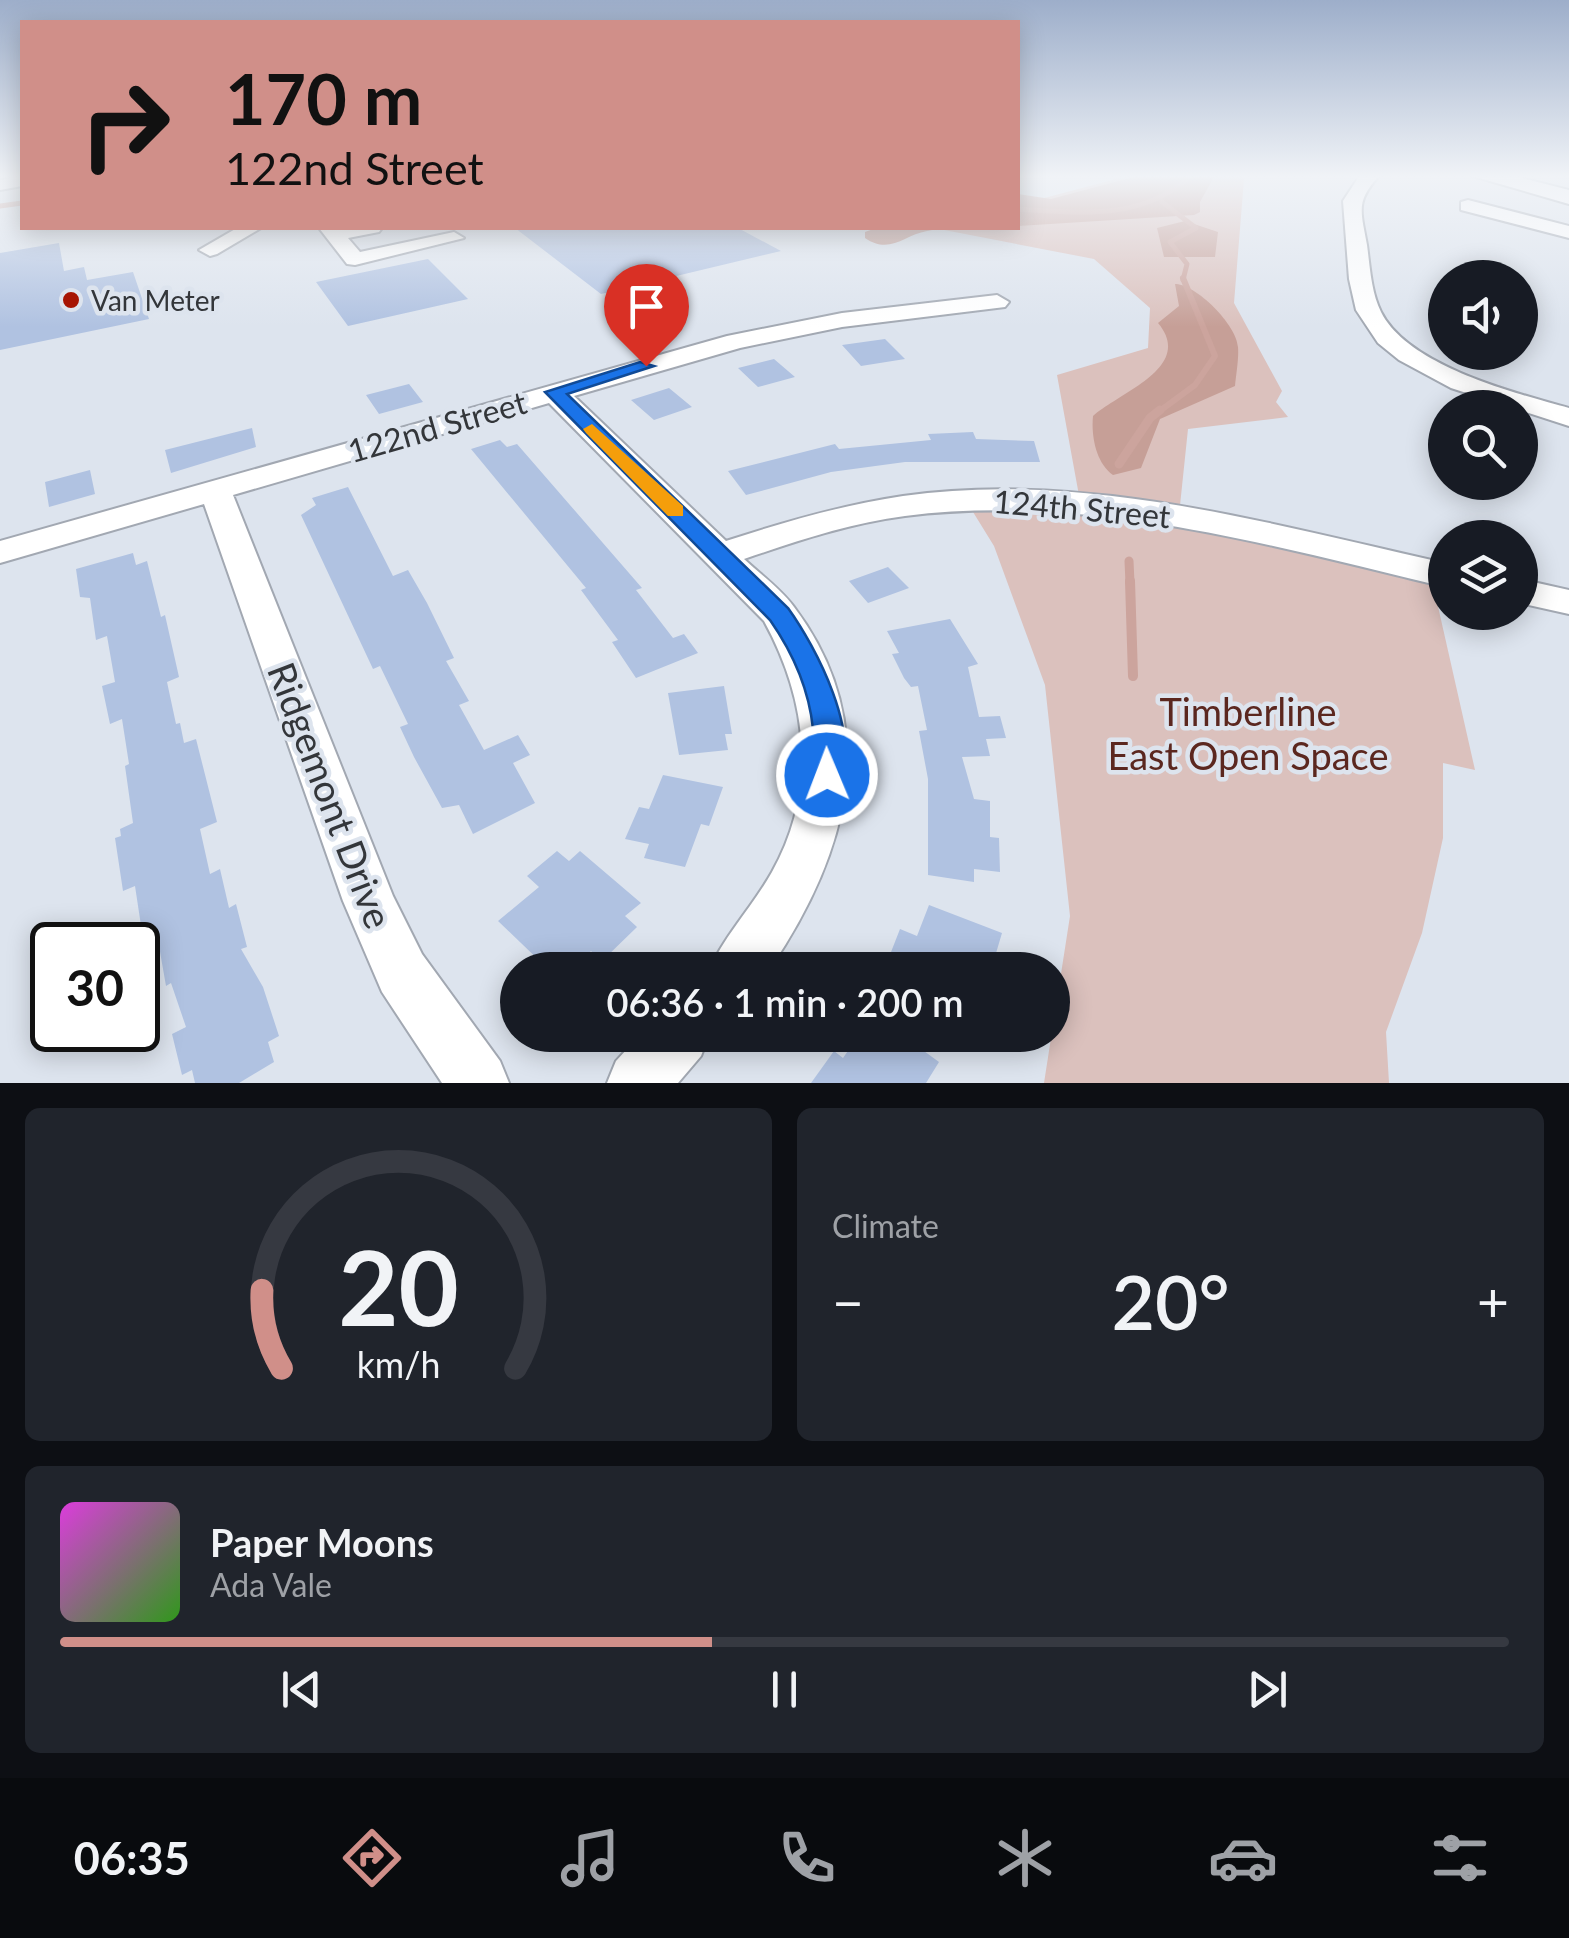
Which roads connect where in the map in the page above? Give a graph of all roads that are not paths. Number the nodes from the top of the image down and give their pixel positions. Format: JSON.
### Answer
{"nodes":[{"id":1,"x":1353,"y":226,"type":"edge"},
{"id":2,"x":1544,"y":226,"type":"edge"},
{"id":3,"x":247,"y":230,"type":"edge"},
{"id":4,"x":332,"y":231,"type":"edge"},
{"id":5,"x":1569,"y":232,"type":"edge"},
{"id":6,"x":448,"y":233,"type":"edge"},
{"id":7,"x":210,"y":250,"type":"dead end"},
{"id":8,"x":476,"y":258,"type":"dead end"},
{"id":9,"x":997,"y":302,"type":"dead end"},
{"id":10,"x":554,"y":392,"type":"junction"},
{"id":11,"x":1569,"y":417,"type":"edge"},
{"id":12,"x":215,"y":490,"type":"junction"},
{"id":13,"x":0,"y":552,"type":"edge"},
{"id":14,"x":720,"y":555,"type":"junction"},
{"id":15,"x":1428,"y":570,"type":"edge"},
{"id":16,"x":1538,"y":596,"type":"edge"},
{"id":17,"x":1569,"y":602,"type":"edge"},
{"id":18,"x":751,"y":952,"type":"edge"},
{"id":19,"x":665,"y":1052,"type":"edge"},
{"id":20,"x":478,"y":1083,"type":"edge"},
{"id":21,"x":638,"y":1083,"type":"edge"}],
"edges":[{"from":1,"to":11,"type":"street"},
{"from":2,"to":5,"type":"street"},
{"from":3,"to":7,"type":"street"},
{"from":4,"to":6,"type":"street"},
{"from":6,"to":8,"type":"street"},
{"from":9,"to":10,"type":"street","name":"122nd Street"},
{"from":10,"to":12,"type":"street","name":"122nd Street"},
{"from":10,"to":14,"type":"street"},
{"from":12,"to":13,"type":"street","name":"122nd Street"},
{"from":12,"to":20,"type":"street","name":"Ridgemont Drive"},
{"from":14,"to":15,"type":"street","name":"124th Street"},
{"from":14,"to":18,"type":"street"},
{"from":16,"to":17,"type":"street"},
{"from":19,"to":21,"type":"street"}]}
